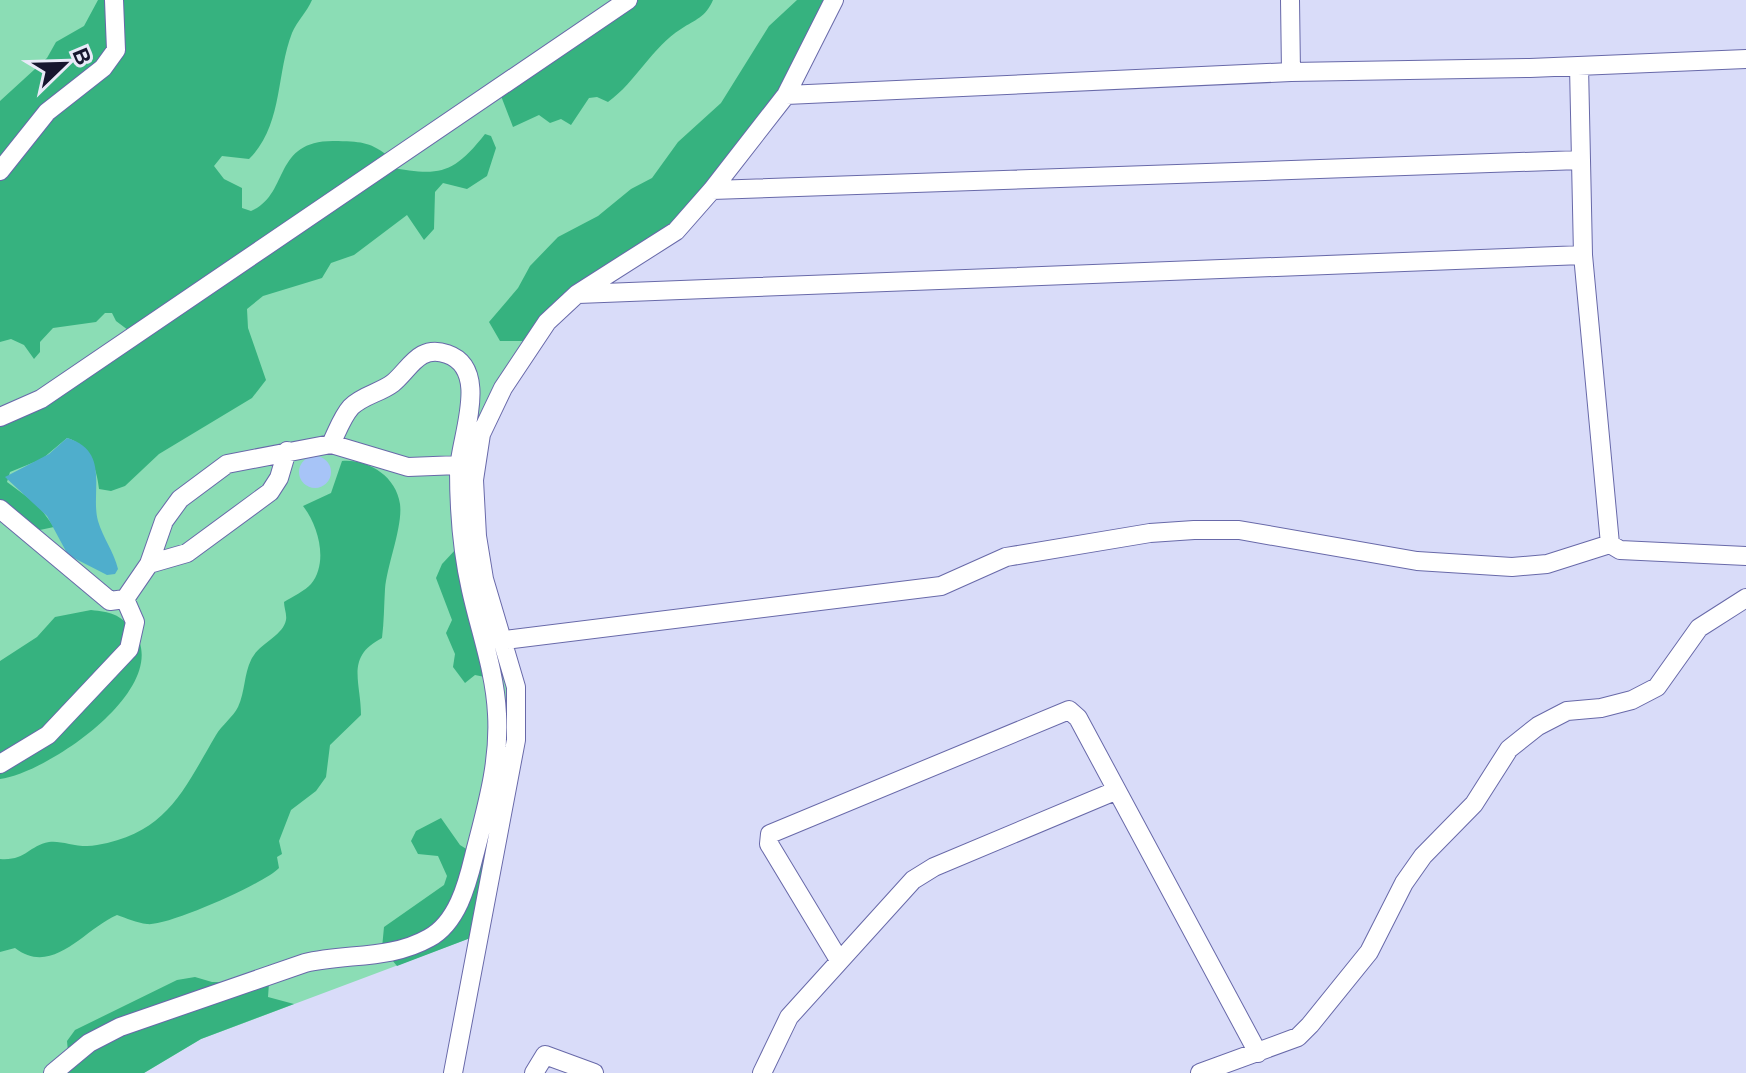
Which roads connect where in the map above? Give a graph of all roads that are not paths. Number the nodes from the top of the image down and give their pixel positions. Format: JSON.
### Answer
{"nodes":[{"id":1,"x":114,"y":0,"type":"edge"},
{"id":2,"x":628,"y":0,"type":"edge"},
{"id":3,"x":834,"y":0,"type":"edge"},
{"id":4,"x":1290,"y":0,"type":"edge"},
{"id":5,"x":1746,"y":59,"type":"edge"},
{"id":6,"x":1579,"y":66,"type":"junction"},
{"id":7,"x":1291,"y":72,"type":"junction"},
{"id":8,"x":786,"y":95,"type":"junction"},
{"id":9,"x":1580,"y":160,"type":"junction"},
{"id":10,"x":0,"y":171,"type":"edge"},
{"id":11,"x":712,"y":190,"type":"junction"},
{"id":12,"x":1583,"y":255,"type":"junction"},
{"id":13,"x":577,"y":294,"type":"junction"},
{"id":14,"x":0,"y":417,"type":"edge"},
{"id":15,"x":331,"y":444,"type":"junction"},
{"id":16,"x":287,"y":451,"type":"junction"},
{"id":17,"x":459,"y":465,"type":"junction"},
{"id":18,"x":0,"y":509,"type":"edge"},
{"id":19,"x":1610,"y":544,"type":"junction"},
{"id":20,"x":1746,"y":556,"type":"edge"},
{"id":21,"x":149,"y":564,"type":"junction"},
{"id":22,"x":1746,"y":598,"type":"edge"},
{"id":23,"x":125,"y":599,"type":"junction"},
{"id":24,"x":505,"y":640,"type":"junction"},
{"id":25,"x":0,"y":764,"type":"edge"},
{"id":26,"x":1115,"y":791,"type":"junction"},
{"id":27,"x":839,"y":960,"type":"junction"},
{"id":28,"x":1258,"y":1053,"type":"junction"},
{"id":29,"x":53,"y":1073,"type":"edge"},
{"id":30,"x":453,"y":1073,"type":"edge"},
{"id":31,"x":534,"y":1073,"type":"edge"},
{"id":32,"x":594,"y":1073,"type":"edge"},
{"id":33,"x":762,"y":1073,"type":"edge"},
{"id":34,"x":1200,"y":1073,"type":"edge"}],
"edges":[{"from":1,"to":10,"type":"street"},
{"from":2,"to":14,"type":"street"},
{"from":3,"to":8,"type":"street"},
{"from":4,"to":7,"type":"street"},
{"from":5,"to":6,"type":"street"},
{"from":6,"to":7,"type":"street"},
{"from":6,"to":9,"type":"street"},
{"from":7,"to":8,"type":"street"},
{"from":8,"to":11,"type":"street"},
{"from":9,"to":11,"type":"street"},
{"from":9,"to":12,"type":"street"},
{"from":11,"to":13,"type":"street"},
{"from":12,"to":13,"type":"street"},
{"from":12,"to":19,"type":"street"},
{"from":13,"to":24,"type":"street"},
{"from":15,"to":16,"type":"street"},
{"from":15,"to":17,"type":"street"},
{"from":15,"to":17,"type":"street"},
{"from":16,"to":21,"type":"street"},
{"from":16,"to":21,"type":"street"},
{"from":17,"to":29,"type":"street"},
{"from":18,"to":23,"type":"street"},
{"from":19,"to":20,"type":"street"},
{"from":19,"to":24,"type":"street"},
{"from":21,"to":23,"type":"street"},
{"from":22,"to":28,"type":"street"},
{"from":23,"to":25,"type":"street"},
{"from":24,"to":30,"type":"street"},
{"from":26,"to":27,"type":"street"},
{"from":26,"to":27,"type":"street"},
{"from":26,"to":28,"type":"street"},
{"from":27,"to":33,"type":"street"},
{"from":28,"to":34,"type":"street"},
{"from":31,"to":32,"type":"street"}]}
